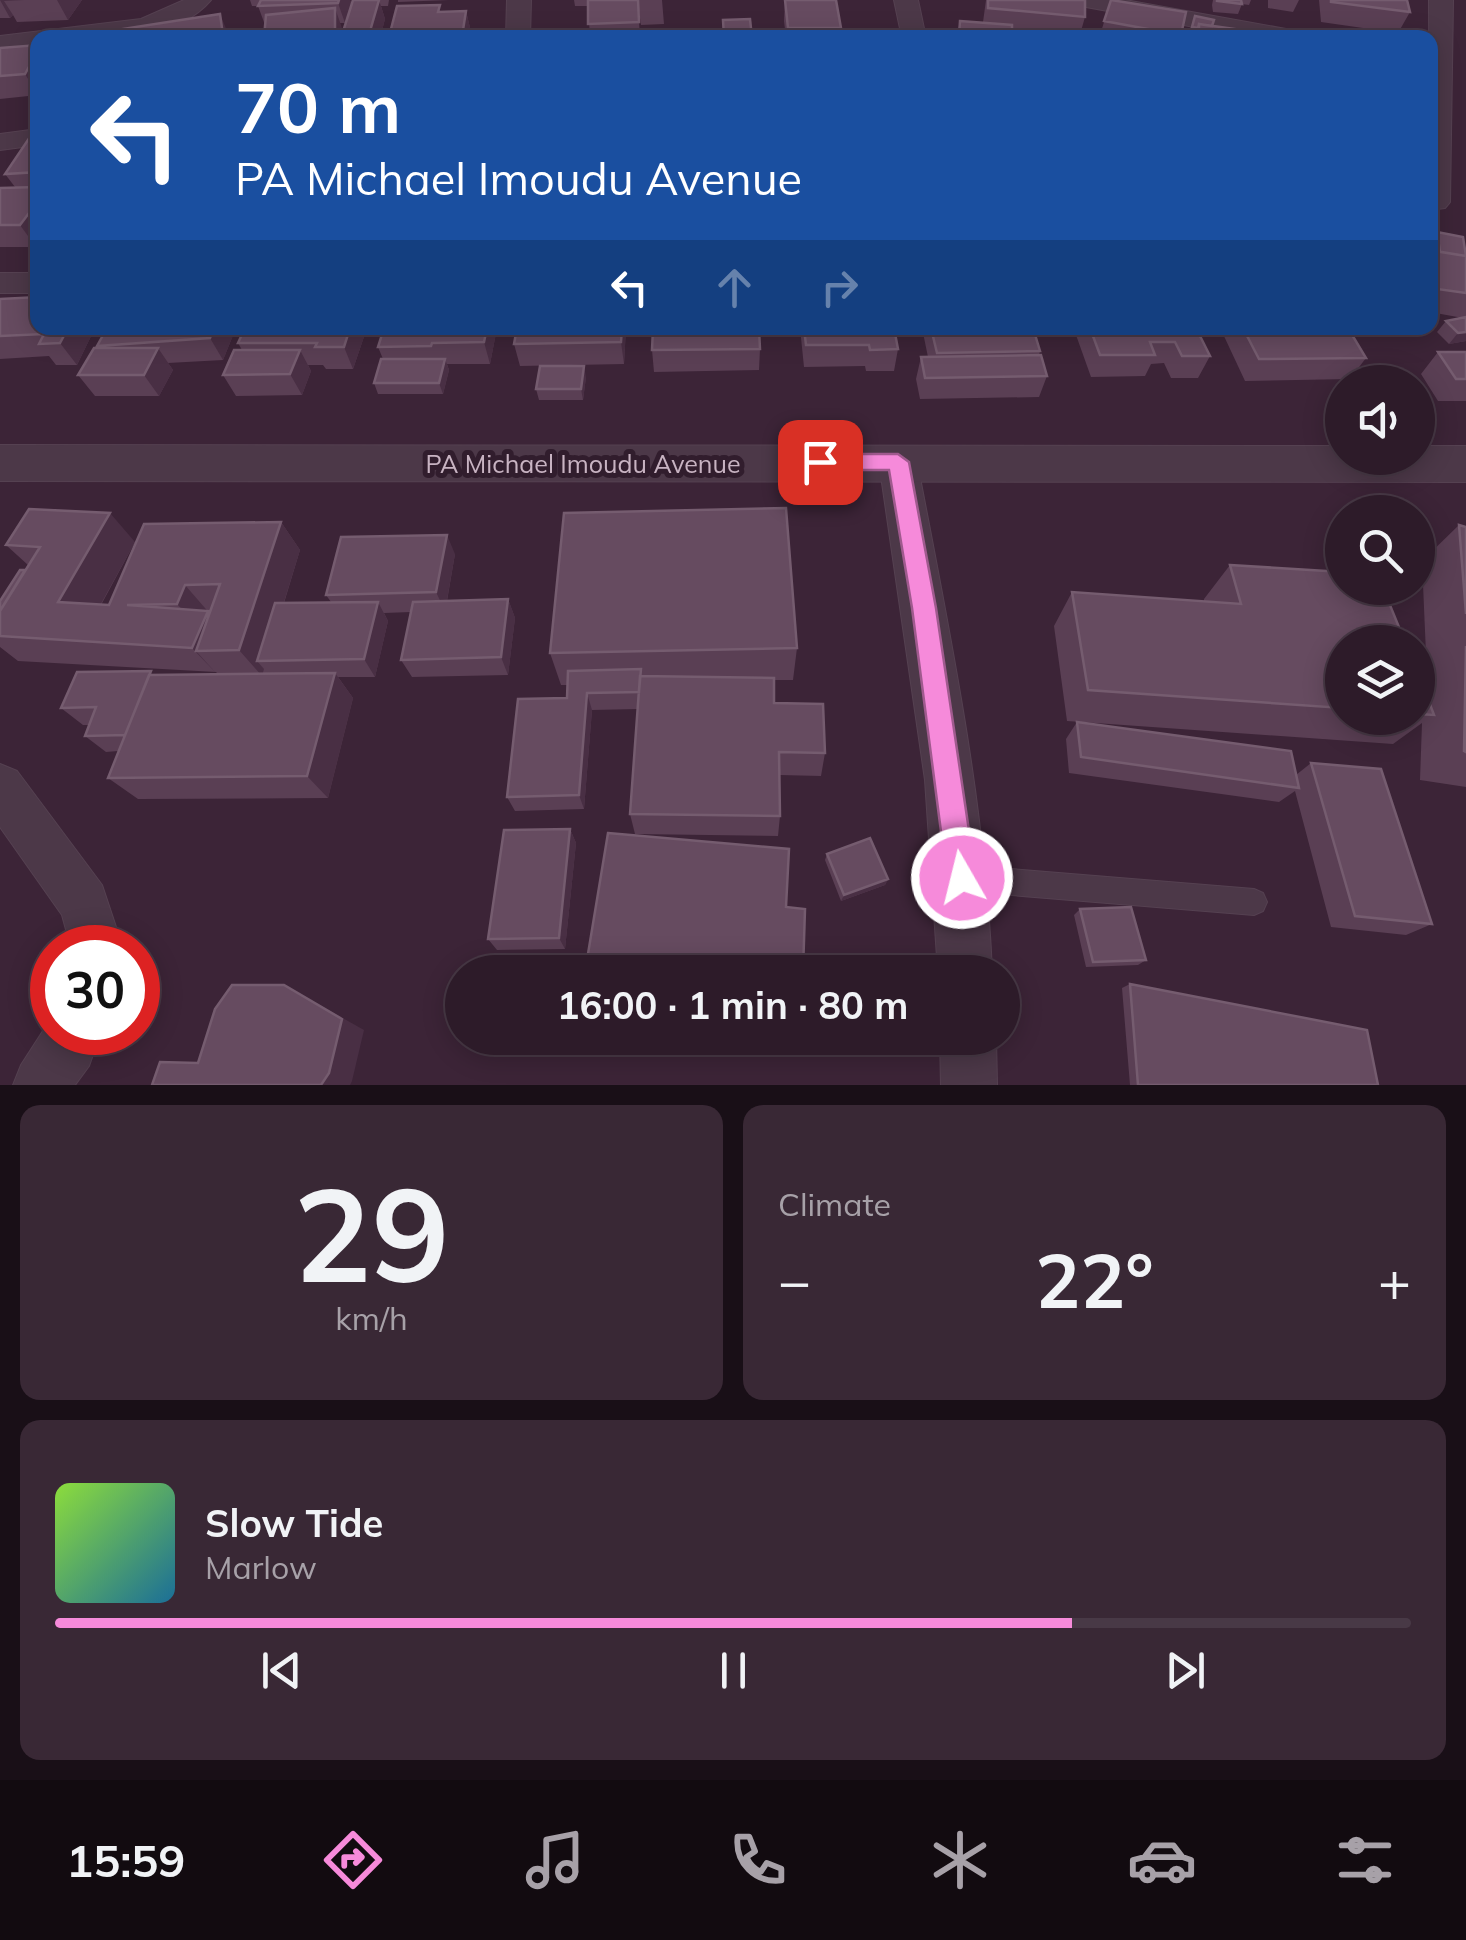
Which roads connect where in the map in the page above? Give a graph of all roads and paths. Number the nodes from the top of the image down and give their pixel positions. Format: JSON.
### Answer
{"nodes":[{"id":1,"x":199,"y":0,"type":"edge"},
{"id":2,"x":520,"y":0,"type":"edge"},
{"id":3,"x":906,"y":0,"type":"edge"},
{"id":4,"x":1086,"y":0,"type":"edge"},
{"id":5,"x":1441,"y":0,"type":"edge"},
{"id":6,"x":98,"y":30,"type":"edge"},
{"id":7,"x":518,"y":30,"type":"edge"},
{"id":8,"x":912,"y":30,"type":"edge"},
{"id":9,"x":1253,"y":30,"type":"edge"},
{"id":10,"x":1438,"y":30,"type":"edge"},
{"id":11,"x":30,"y":39,"type":"edge"},
{"id":12,"x":0,"y":43,"type":"edge"},
{"id":13,"x":30,"y":138,"type":"edge"},
{"id":14,"x":0,"y":142,"type":"edge"},
{"id":15,"x":1438,"y":202,"type":"edge"},
{"id":16,"x":1466,"y":207,"type":"edge"},
{"id":17,"x":0,"y":283,"type":"edge"},
{"id":18,"x":30,"y":283,"type":"edge"},
{"id":19,"x":898,"y":462,"type":"junction"},
{"id":20,"x":0,"y":463,"type":"edge"},
{"id":21,"x":1466,"y":464,"type":"edge"},
{"id":22,"x":0,"y":787,"type":"edge"},
{"id":23,"x":962,"y":878,"type":"junction"},
{"id":24,"x":1254,"y":902,"type":"dead end"},
{"id":25,"x":90,"y":925,"type":"edge"},
{"id":26,"x":964,"y":955,"type":"edge"},
{"id":27,"x":62,"y":1055,"type":"edge"},
{"id":28,"x":968,"y":1055,"type":"edge"},
{"id":29,"x":40,"y":1085,"type":"edge"},
{"id":30,"x":969,"y":1085,"type":"edge"}],
"edges":[{"from":1,"to":6,"type":"street"},
{"from":2,"to":7,"type":"street"},
{"from":3,"to":8,"type":"street"},
{"from":4,"to":9,"type":"street"},
{"from":5,"to":10,"type":"street"},
{"from":11,"to":12,"type":"street"},
{"from":13,"to":14,"type":"street"},
{"from":15,"to":16,"type":"street"},
{"from":17,"to":18,"type":"street"},
{"from":19,"to":20,"type":"street","name":"PA Michael Imoudu Avenue"},
{"from":19,"to":21,"type":"street","name":"PA Michael Imoudu Avenue"},
{"from":19,"to":23,"type":"street"},
{"from":22,"to":25,"type":"street"},
{"from":23,"to":24,"type":"lane"},
{"from":23,"to":26,"type":"street"},
{"from":27,"to":29,"type":"street"},
{"from":28,"to":30,"type":"street"}]}
